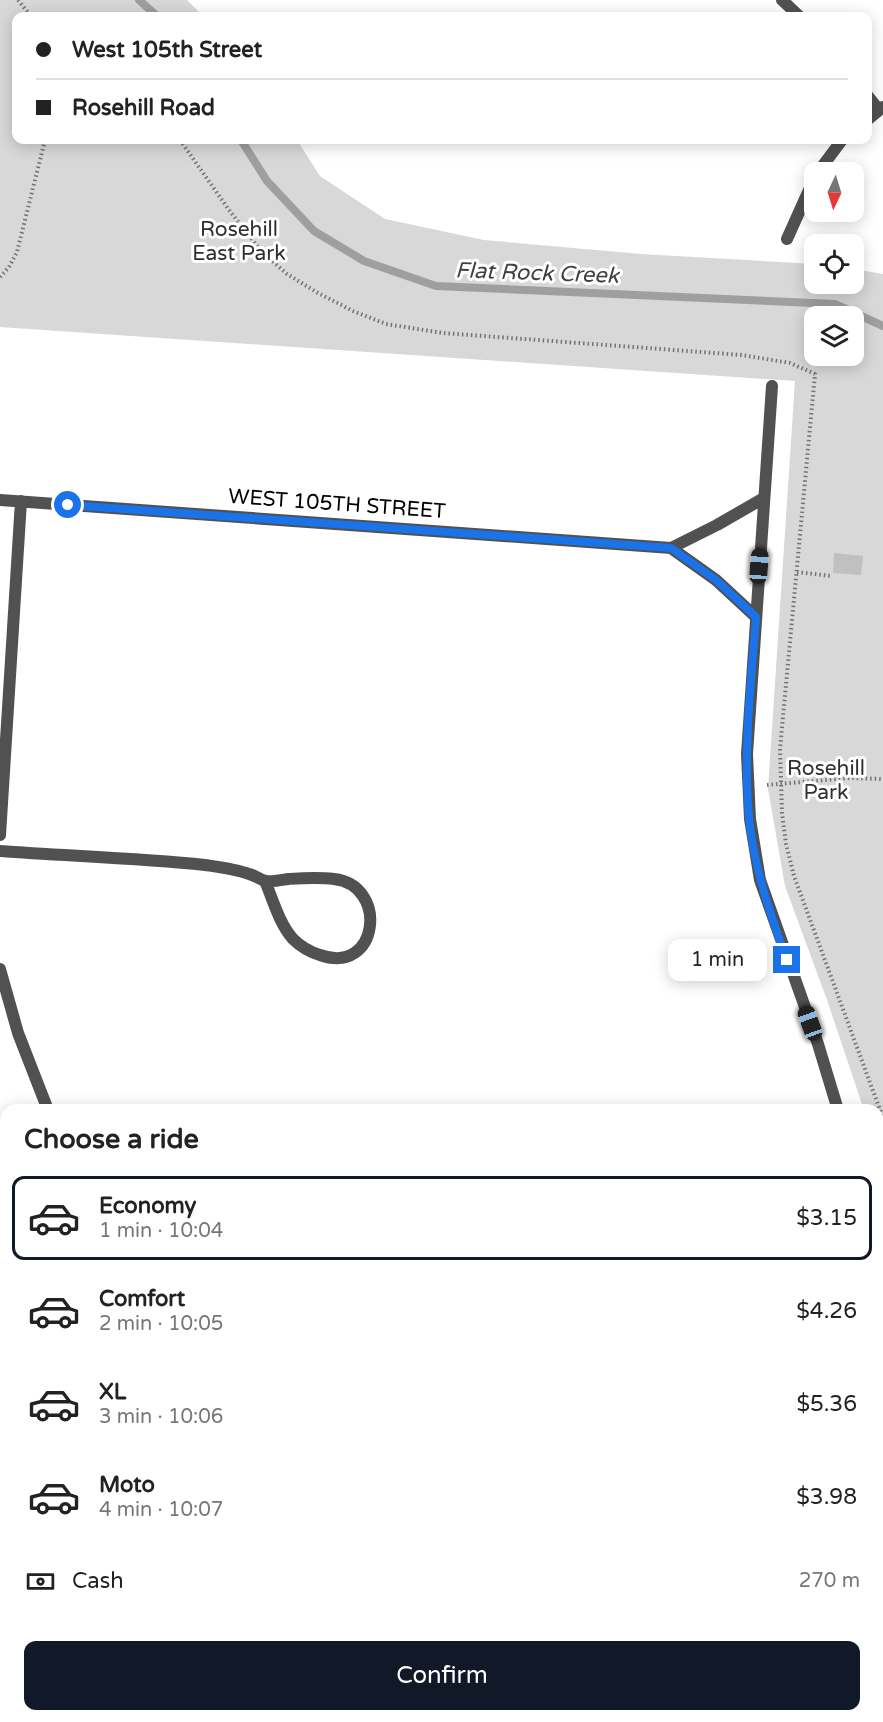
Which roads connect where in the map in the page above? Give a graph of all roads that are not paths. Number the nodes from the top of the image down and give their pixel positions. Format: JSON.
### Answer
{"nodes":[{"id":1,"x":782,"y":0,"type":"edge"},
{"id":2,"x":794,"y":12,"type":"edge"},
{"id":3,"x":839,"y":144,"type":"edge"},
{"id":4,"x":826,"y":162,"type":"edge"},
{"id":5,"x":804,"y":201,"type":"edge"},
{"id":6,"x":787,"y":239,"type":"dead end"},
{"id":7,"x":772,"y":386,"type":"dead end"},
{"id":8,"x":764,"y":498,"type":"junction"},
{"id":9,"x":0,"y":500,"type":"edge"},
{"id":10,"x":21,"y":501,"type":"junction"},
{"id":11,"x":671,"y":548,"type":"junction"},
{"id":12,"x":756,"y":617,"type":"junction"},
{"id":13,"x":0,"y":835,"type":"edge"},
{"id":14,"x":0,"y":851,"type":"edge"},
{"id":15,"x":265,"y":881,"type":"junction"},
{"id":16,"x":0,"y":969,"type":"edge"},
{"id":17,"x":46,"y":1104,"type":"edge"},
{"id":18,"x":836,"y":1104,"type":"edge"}],
"edges":[{"from":1,"to":2,"type":"street"},
{"from":3,"to":4,"type":"street"},
{"from":5,"to":6,"type":"street"},
{"from":7,"to":8,"type":"street"},
{"from":8,"to":11,"type":"street"},
{"from":8,"to":12,"type":"street"},
{"from":9,"to":10,"type":"street","name":"WEST 105TH STREET"},
{"from":10,"to":11,"type":"street","name":"WEST 105TH STREET"},
{"from":10,"to":13,"type":"street"},
{"from":11,"to":12,"type":"street"},
{"from":12,"to":18,"type":"street"},
{"from":14,"to":15,"type":"street"},
{"from":15,"to":15,"type":"street"},
{"from":16,"to":17,"type":"street"}]}
